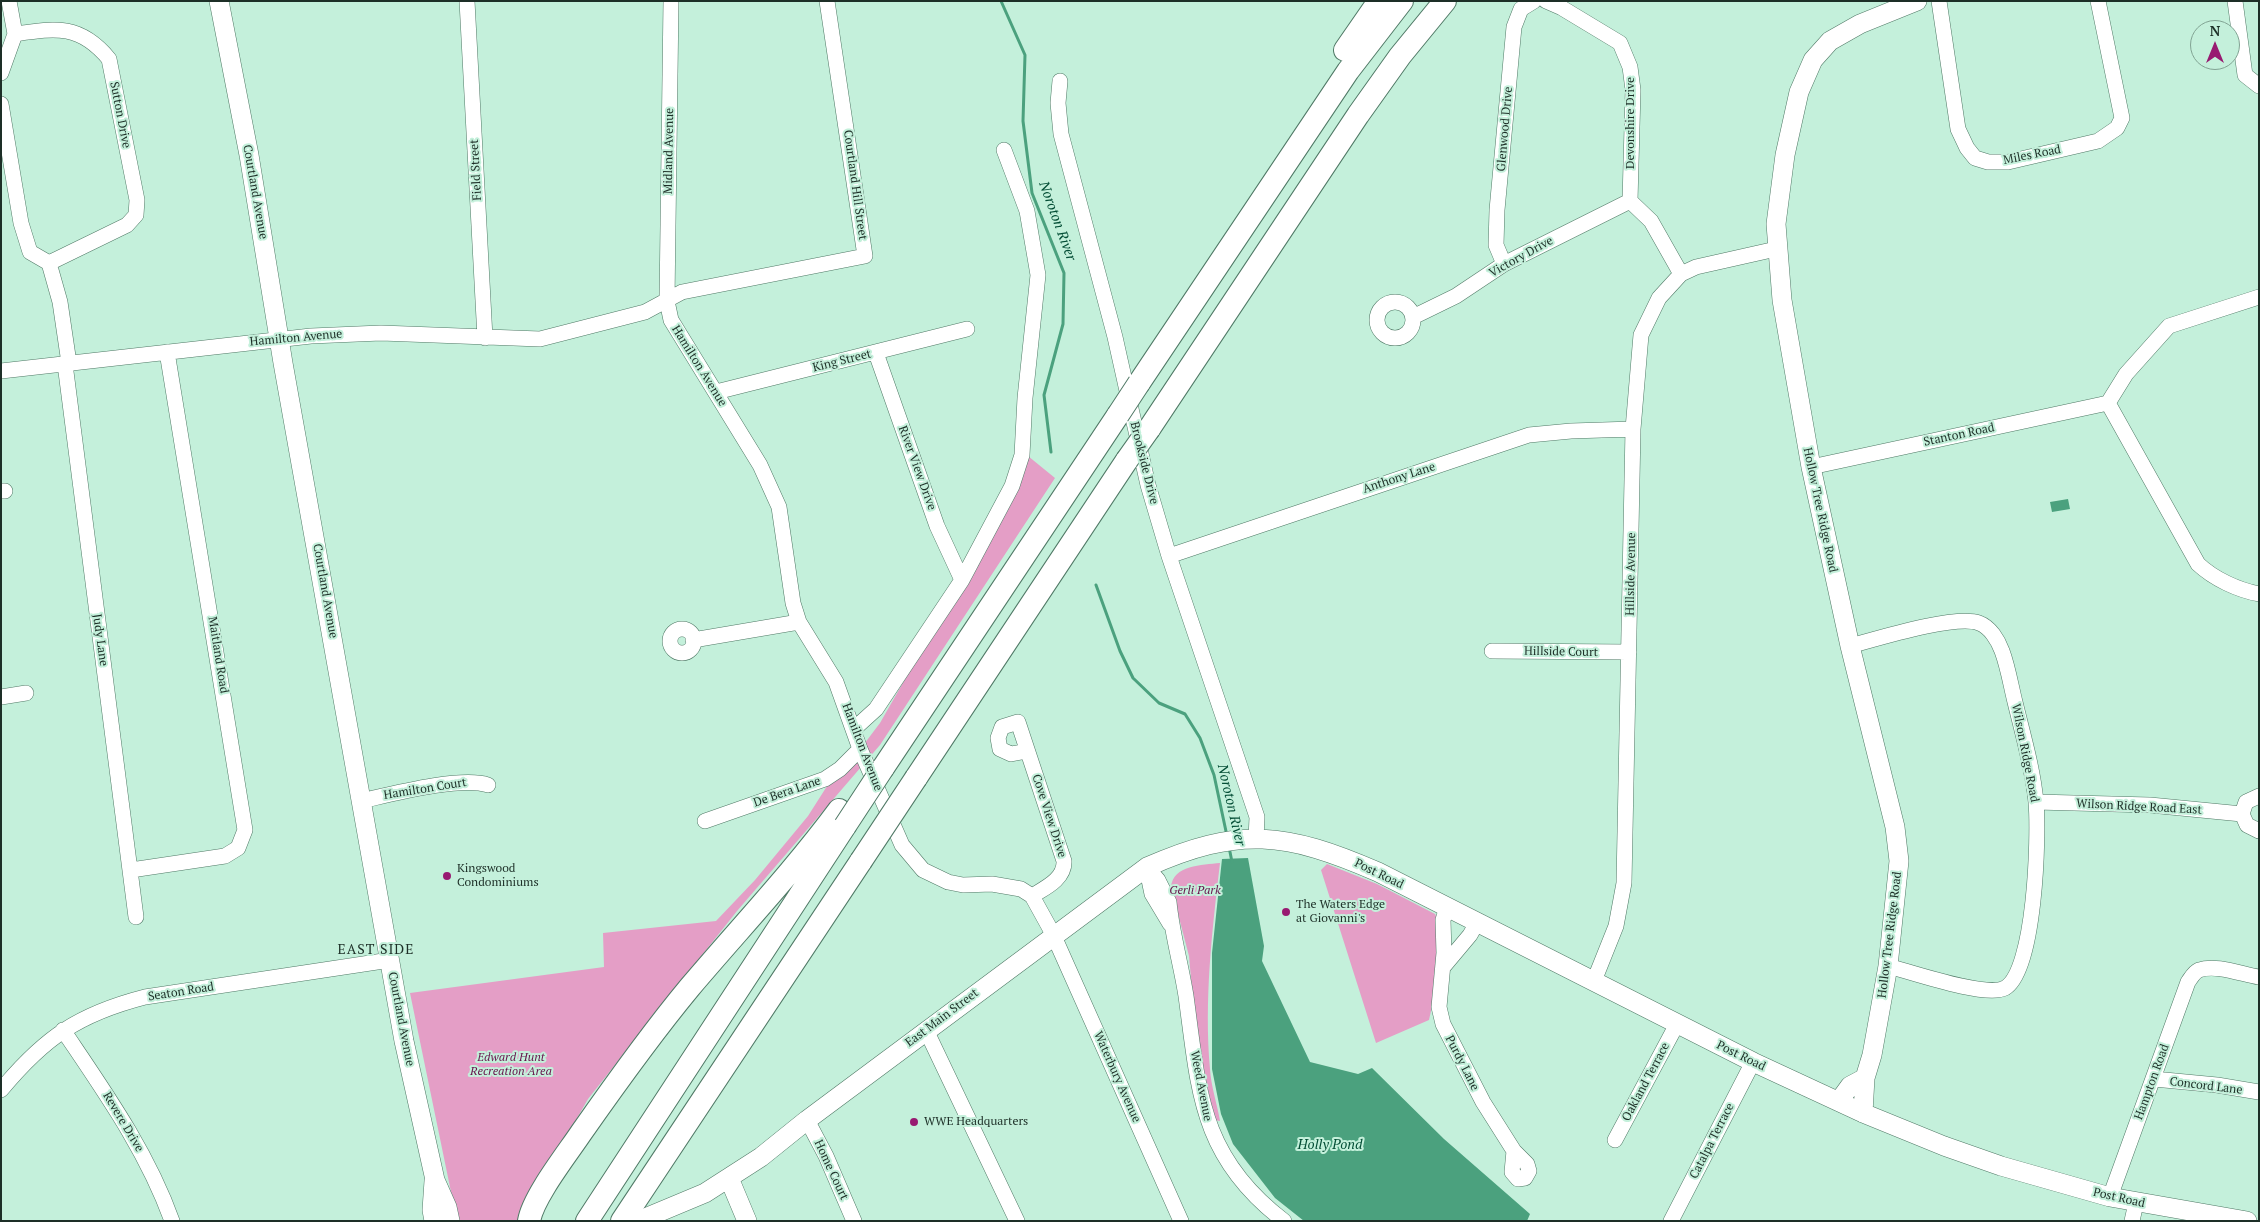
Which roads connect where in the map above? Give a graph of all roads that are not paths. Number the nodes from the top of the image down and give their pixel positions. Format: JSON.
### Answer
{"nodes":[{"id":1,"x":9,"y":1,"type":"edge"},
{"id":2,"x":220,"y":1,"type":"edge"},
{"id":3,"x":467,"y":1,"type":"edge"},
{"id":4,"x":671,"y":1,"type":"edge"},
{"id":5,"x":827,"y":1,"type":"edge"},
{"id":6,"x":1379,"y":1,"type":"edge"},
{"id":7,"x":1402,"y":1,"type":"edge"},
{"id":8,"x":1445,"y":1,"type":"edge"},
{"id":9,"x":1534,"y":1,"type":"edge"},
{"id":10,"x":1546,"y":1,"type":"edge"},
{"id":11,"x":1939,"y":1,"type":"edge"},
{"id":12,"x":2098,"y":1,"type":"edge"},
{"id":13,"x":2235,"y":1,"type":"edge"},
{"id":14,"x":1905,"y":3,"type":"edge"},
{"id":15,"x":15,"y":34,"type":"junction"},
{"id":16,"x":1,"y":73,"type":"edge"},
{"id":17,"x":1060,"y":81,"type":"dead end"},
{"id":18,"x":2259,"y":86,"type":"edge"},
{"id":19,"x":1,"y":104,"type":"edge"},
{"id":20,"x":1298,"y":145,"type":"junction"},
{"id":21,"x":1004,"y":150,"type":"dead end"},
{"id":22,"x":1630,"y":201,"type":"junction"},
{"id":23,"x":1776,"y":249,"type":"junction"},
{"id":24,"x":49,"y":263,"type":"junction"},
{"id":25,"x":1504,"y":264,"type":"junction"},
{"id":26,"x":1681,"y":274,"type":"junction"},
{"id":27,"x":2259,"y":297,"type":"edge"},
{"id":28,"x":667,"y":301,"type":"junction"},
{"id":29,"x":1413,"y":317,"type":"dead end"},
{"id":30,"x":967,"y":329,"type":"dead end"},
{"id":31,"x":279,"y":338,"type":"junction"},
{"id":32,"x":485,"y":338,"type":"junction"},
{"id":33,"x":167,"y":352,"type":"junction"},
{"id":34,"x":876,"y":353,"type":"junction"},
{"id":35,"x":67,"y":363,"type":"junction"},
{"id":36,"x":1,"y":371,"type":"edge"},
{"id":37,"x":716,"y":392,"type":"junction"},
{"id":38,"x":2108,"y":403,"type":"junction"},
{"id":39,"x":1633,"y":429,"type":"junction"},
{"id":40,"x":1811,"y":467,"type":"junction"},
{"id":41,"x":1169,"y":556,"type":"junction"},
{"id":42,"x":962,"y":580,"type":"junction"},
{"id":43,"x":2259,"y":594,"type":"edge"},
{"id":44,"x":799,"y":622,"type":"junction"},
{"id":45,"x":693,"y":640,"type":"dead end"},
{"id":46,"x":1850,"y":646,"type":"junction"},
{"id":47,"x":1492,"y":651,"type":"dead end"},
{"id":48,"x":1629,"y":652,"type":"junction"},
{"id":49,"x":26,"y":694,"type":"dead end"},
{"id":50,"x":1,"y":697,"type":"edge"},
{"id":51,"x":854,"y":729,"type":"junction"},
{"id":52,"x":860,"y":749,"type":"junction"},
{"id":53,"x":1027,"y":751,"type":"dead end"},
{"id":54,"x":488,"y":785,"type":"dead end"},
{"id":55,"x":2259,"y":796,"type":"edge"},
{"id":56,"x":361,"y":801,"type":"junction"},
{"id":57,"x":2036,"y":802,"type":"junction"},
{"id":58,"x":2242,"y":814,"type":"junction"},
{"id":59,"x":842,"y":818,"type":"junction"},
{"id":60,"x":705,"y":820,"type":"dead end"},
{"id":61,"x":2259,"y":831,"type":"edge"},
{"id":62,"x":1252,"y":839,"type":"junction"},
{"id":63,"x":1146,"y":867,"type":"junction"},
{"id":64,"x":131,"y":870,"type":"junction"},
{"id":65,"x":1032,"y":896,"type":"junction"},
{"id":66,"x":1447,"y":907,"type":"junction"},
{"id":67,"x":136,"y":917,"type":"dead end"},
{"id":68,"x":1478,"y":921,"type":"junction"},
{"id":69,"x":1053,"y":934,"type":"junction"},
{"id":70,"x":390,"y":960,"type":"junction"},
{"id":71,"x":1444,"y":966,"type":"junction"},
{"id":72,"x":1888,"y":966,"type":"junction"},
{"id":73,"x":2259,"y":977,"type":"edge"},
{"id":74,"x":1594,"y":981,"type":"junction"},
{"id":75,"x":1677,"y":1024,"type":"junction"},
{"id":76,"x":63,"y":1030,"type":"junction"},
{"id":77,"x":926,"y":1030,"type":"junction"},
{"id":78,"x":1753,"y":1062,"type":"junction"},
{"id":79,"x":1865,"y":1078,"type":"junction"},
{"id":80,"x":2154,"y":1079,"type":"junction"},
{"id":81,"x":1,"y":1090,"type":"edge"},
{"id":82,"x":2259,"y":1092,"type":"edge"},
{"id":83,"x":707,"y":1093,"type":"junction"},
{"id":84,"x":1839,"y":1101,"type":"junction"},
{"id":85,"x":1863,"y":1112,"type":"junction"},
{"id":86,"x":806,"y":1120,"type":"junction"},
{"id":87,"x":1615,"y":1140,"type":"dead end"},
{"id":88,"x":1514,"y":1151,"type":"dead end"},
{"id":89,"x":729,"y":1178,"type":"junction"},
{"id":90,"x":2110,"y":1196,"type":"junction"},
{"id":91,"x":2134,"y":1212,"type":"edge"},
{"id":92,"x":441,"y":1215,"type":"edge"},
{"id":93,"x":638,"y":1219,"type":"edge"},
{"id":94,"x":172,"y":1221,"type":"edge"},
{"id":95,"x":529,"y":1221,"type":"edge"},
{"id":96,"x":587,"y":1221,"type":"edge"},
{"id":97,"x":622,"y":1221,"type":"edge"},
{"id":98,"x":747,"y":1221,"type":"edge"},
{"id":99,"x":854,"y":1221,"type":"edge"},
{"id":100,"x":1017,"y":1221,"type":"edge"},
{"id":101,"x":1181,"y":1221,"type":"edge"},
{"id":102,"x":1284,"y":1221,"type":"edge"},
{"id":103,"x":1671,"y":1221,"type":"edge"},
{"id":104,"x":2247,"y":1221,"type":"edge"}],
"edges":[{"from":1,"to":15,"type":"street"},
{"from":2,"to":31,"type":"main road","name":"Courtland Avenue"},
{"from":3,"to":32,"type":"street","name":"Field Street"},
{"from":4,"to":28,"type":"street","name":"Midland Avenue"},
{"from":5,"to":28,"type":"street","name":"Courtland Hill Street"},
{"from":6,"to":20,"type":"highway"},
{"from":7,"to":20,"type":"highway"},
{"from":8,"to":83,"type":"highway","bridge":true},
{"from":9,"to":25,"type":"street","name":"Glenwood Drive"},
{"from":10,"to":22,"type":"street","name":"Devonshire Drive"},
{"from":11,"to":12,"type":"street","name":"Miles Road"},
{"from":13,"to":18,"type":"street"},
{"from":14,"to":23,"type":"main road","name":"Hollow Tree Ridge Road"},
{"from":15,"to":16,"type":"street"},
{"from":15,"to":24,"type":"street","name":"Sutton Drive"},
{"from":17,"to":41,"type":"street","name":"Brookside Drive"},
{"from":19,"to":24,"type":"street"},
{"from":20,"to":59,"type":"highway","bridge":true},
{"from":21,"to":42,"type":"street"},
{"from":22,"to":25,"type":"street","name":"Victory Drive"},
{"from":22,"to":26,"type":"street"},
{"from":23,"to":26,"type":"street","name":"Hillside Avenue"},
{"from":23,"to":40,"type":"main road","name":"Hollow Tree Ridge Road"},
{"from":24,"to":35,"type":"street"},
{"from":25,"to":29,"type":"street","name":"Victory Drive"},
{"from":26,"to":39,"type":"street","name":"Hillside Avenue"},
{"from":27,"to":38,"type":"street"},
{"from":28,"to":32,"type":"street","name":"Hamilton Avenue"},
{"from":28,"to":37,"type":"street","name":"Hamilton Avenue"},
{"from":30,"to":34,"type":"street","name":"King Street"},
{"from":31,"to":32,"type":"street","name":"Hamilton Avenue"},
{"from":31,"to":33,"type":"street","name":"Hamilton Avenue"},
{"from":31,"to":56,"type":"main road","name":"Courtland Avenue"},
{"from":33,"to":35,"type":"street","name":"Hamilton Avenue"},
{"from":33,"to":64,"type":"street","name":"Maitland Road"},
{"from":34,"to":37,"type":"street","name":"King Street"},
{"from":34,"to":42,"type":"street","name":"River View Drive"},
{"from":35,"to":36,"type":"street","name":"Hamilton Avenue"},
{"from":35,"to":64,"type":"street","name":"Judy Lane"},
{"from":37,"to":44,"type":"street","name":"Hamilton Avenue"},
{"from":38,"to":40,"type":"street","name":"Stanton Road"},
{"from":38,"to":43,"type":"street"},
{"from":39,"to":41,"type":"street","name":"Anthony Lane"},
{"from":39,"to":48,"type":"street","name":"Hillside Avenue"},
{"from":40,"to":46,"type":"main road","name":"Hollow Tree Ridge Road"},
{"from":41,"to":62,"type":"street","name":"Brookside Drive"},
{"from":42,"to":51,"type":"street"},
{"from":44,"to":45,"type":"street"},
{"from":44,"to":51,"type":"street","name":"Hamilton Avenue"},
{"from":46,"to":57,"type":"street","name":"Wilson Ridge Road"},
{"from":46,"to":72,"type":"main road","name":"Hollow Tree Ridge Road"},
{"from":47,"to":48,"type":"street","name":"Hillside Court"},
{"from":48,"to":74,"type":"street","name":"Hillside Avenue"},
{"from":49,"to":50,"type":"street"},
{"from":51,"to":52,"type":"street","name":"Hamilton Avenue"},
{"from":52,"to":60,"type":"street","name":"De Bera Lane"},
{"from":52,"to":65,"type":"street","name":"Hamilton Avenue"},
{"from":53,"to":65,"type":"street","name":"Cove View Drive"},
{"from":54,"to":56,"type":"street","name":"Hamilton Court"},
{"from":55,"to":58,"type":"street"},
{"from":56,"to":70,"type":"main road","name":"Courtland Avenue"},
{"from":57,"to":58,"type":"street","name":"Wilson Ridge Road East"},
{"from":57,"to":72,"type":"street","name":"Wilson Ridge Road"},
{"from":58,"to":61,"type":"street"},
{"from":59,"to":95,"type":"highway"},
{"from":59,"to":96,"type":"highway"},
{"from":62,"to":63,"type":"main road","name":"East Main Street"},
{"from":62,"to":66,"type":"main road","name":"Post Road"},
{"from":63,"to":69,"type":"main road","name":"East Main Street"},
{"from":63,"to":102,"type":"street","name":"Weed Avenue"},
{"from":64,"to":67,"type":"street","name":"Judy Lane"},
{"from":65,"to":69,"type":"street"},
{"from":66,"to":68,"type":"main road","name":"Post Road"},
{"from":66,"to":71,"type":"street","name":"Purdy Lane"},
{"from":68,"to":71,"type":"street"},
{"from":68,"to":74,"type":"main road","name":"Post Road"},
{"from":69,"to":77,"type":"main road","name":"East Main Street"},
{"from":69,"to":101,"type":"street","name":"Waterbury Avenue"},
{"from":70,"to":76,"type":"street","name":"Seaton Road"},
{"from":70,"to":92,"type":"main road","name":"Courtland Avenue"},
{"from":71,"to":88,"type":"street","name":"Purdy Lane"},
{"from":72,"to":79,"type":"main road","name":"Hollow Tree Ridge Road"},
{"from":73,"to":80,"type":"street","name":"Hampton Road"},
{"from":74,"to":75,"type":"main road","name":"Post Road"},
{"from":75,"to":78,"type":"main road","name":"Post Road"},
{"from":75,"to":87,"type":"street","name":"Oakland Terrace"},
{"from":76,"to":81,"type":"street","name":"Seaton Road"},
{"from":76,"to":94,"type":"street","name":"Revere Drive"},
{"from":77,"to":86,"type":"main road","name":"East Main Street"},
{"from":77,"to":100,"type":"street"},
{"from":78,"to":84,"type":"main road","name":"Post Road"},
{"from":78,"to":103,"type":"street","name":"Catalpa Terrace"},
{"from":79,"to":84,"type":"main road"},
{"from":79,"to":85,"type":"main road","name":"Hollow Tree Ridge Road"},
{"from":80,"to":82,"type":"street","name":"Concord Lane"},
{"from":80,"to":90,"type":"street","name":"Hampton Road"},
{"from":83,"to":93,"type":"highway"},
{"from":83,"to":97,"type":"highway"},
{"from":84,"to":85,"type":"main road","name":"Post Road"},
{"from":85,"to":90,"type":"main road","name":"Post Road"},
{"from":86,"to":89,"type":"main road","name":"East Main Street"},
{"from":86,"to":99,"type":"street","name":"Home Court"},
{"from":89,"to":93,"type":"main road","name":"East Main Street"},
{"from":89,"to":98,"type":"main road"},
{"from":90,"to":91,"type":"main road","name":"Post Road"},
{"from":91,"to":104,"type":"main road","name":"Post Road"}]}
